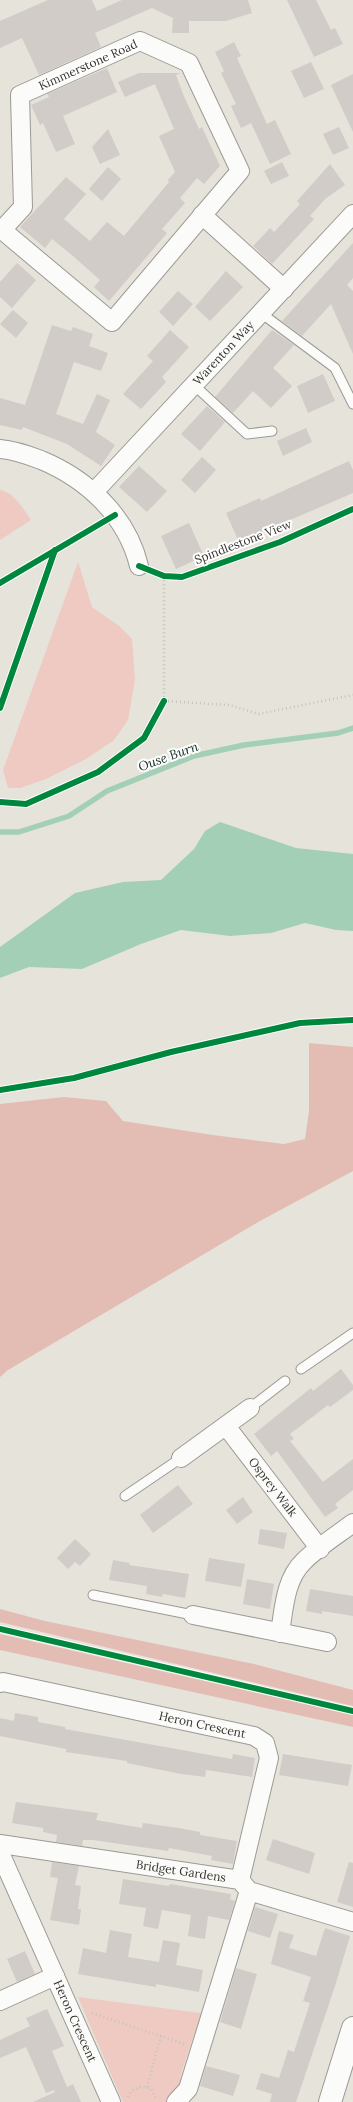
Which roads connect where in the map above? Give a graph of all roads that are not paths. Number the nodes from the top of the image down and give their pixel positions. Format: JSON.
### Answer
{"nodes":[{"id":1,"x":353,"y":214,"type":"edge"},
{"id":2,"x":202,"y":215,"type":"junction"},
{"id":3,"x":1,"y":231,"type":"edge"},
{"id":4,"x":284,"y":289,"type":"junction"},
{"id":5,"x":261,"y":313,"type":"junction"},
{"id":6,"x":194,"y":385,"type":"junction"},
{"id":7,"x":353,"y":404,"type":"edge"},
{"id":8,"x":272,"y":431,"type":"dead end"},
{"id":9,"x":0,"y":449,"type":"edge"},
{"id":10,"x":94,"y":492,"type":"junction"},
{"id":11,"x":139,"y":566,"type":"road end"},
{"id":12,"x":353,"y":1333,"type":"edge"},
{"id":13,"x":301,"y":1369,"type":"dead end"},
{"id":14,"x":285,"y":1381,"type":"dead end"},
{"id":15,"x":250,"y":1408,"type":"joint"},
{"id":16,"x":226,"y":1426,"type":"junction"},
{"id":17,"x":181,"y":1458,"type":"joint"},
{"id":18,"x":125,"y":1496,"type":"dead end"},
{"id":19,"x":353,"y":1523,"type":"edge"},
{"id":20,"x":320,"y":1549,"type":"junction"},
{"id":21,"x":93,"y":1595,"type":"dead end"},
{"id":22,"x":193,"y":1614,"type":"joint"},
{"id":23,"x":280,"y":1633,"type":"junction"},
{"id":24,"x":327,"y":1642,"type":"dead end"},
{"id":25,"x":0,"y":1683,"type":"edge"},
{"id":26,"x":0,"y":1844,"type":"edge"},
{"id":27,"x":0,"y":1853,"type":"edge"},
{"id":28,"x":244,"y":1886,"type":"junction"},
{"id":29,"x":353,"y":1922,"type":"edge"},
{"id":30,"x":55,"y":1976,"type":"junction"},
{"id":31,"x":0,"y":2000,"type":"edge"},
{"id":32,"x":353,"y":2028,"type":"edge"},
{"id":33,"x":111,"y":2102,"type":"edge"},
{"id":34,"x":176,"y":2102,"type":"edge"},
{"id":35,"x":330,"y":2102,"type":"edge"}],
"edges":[{"from":1,"to":4,"type":"street","name":"Warenton Way"},
{"from":2,"to":3,"type":"street","name":"Kimmerstone Road"},
{"from":2,"to":3,"type":"street","name":"Kimmerstone Road"},
{"from":2,"to":4,"type":"street"},
{"from":4,"to":5,"type":"street","name":"Warenton Way"},
{"from":5,"to":6,"type":"street","name":"Warenton Way"},
{"from":5,"to":7,"type":"lane"},
{"from":6,"to":8,"type":"lane"},
{"from":6,"to":10,"type":"street","name":"Warenton Way"},
{"from":9,"to":10,"type":"street"},
{"from":10,"to":11,"type":"street"},
{"from":12,"to":13,"type":"lane"},
{"from":14,"to":15,"type":"lane"},
{"from":15,"to":16,"type":"street"},
{"from":16,"to":17,"type":"street"},
{"from":16,"to":20,"type":"street","name":"Osprey Walk"},
{"from":17,"to":18,"type":"lane"},
{"from":19,"to":20,"type":"street"},
{"from":20,"to":23,"type":"street"},
{"from":21,"to":22,"type":"lane"},
{"from":22,"to":23,"type":"street"},
{"from":23,"to":24,"type":"street"},
{"from":25,"to":28,"type":"street","name":"Heron Crescent"},
{"from":26,"to":28,"type":"street","name":"Bridget Gardens"},
{"from":27,"to":30,"type":"street","name":"Heron Crescent"},
{"from":28,"to":29,"type":"street","name":"Bridget Gardens"},
{"from":28,"to":34,"type":"street","name":"Heron Crescent"},
{"from":30,"to":31,"type":"street"},
{"from":30,"to":33,"type":"street","name":"Heron Crescent"},
{"from":32,"to":35,"type":"street"}]}
